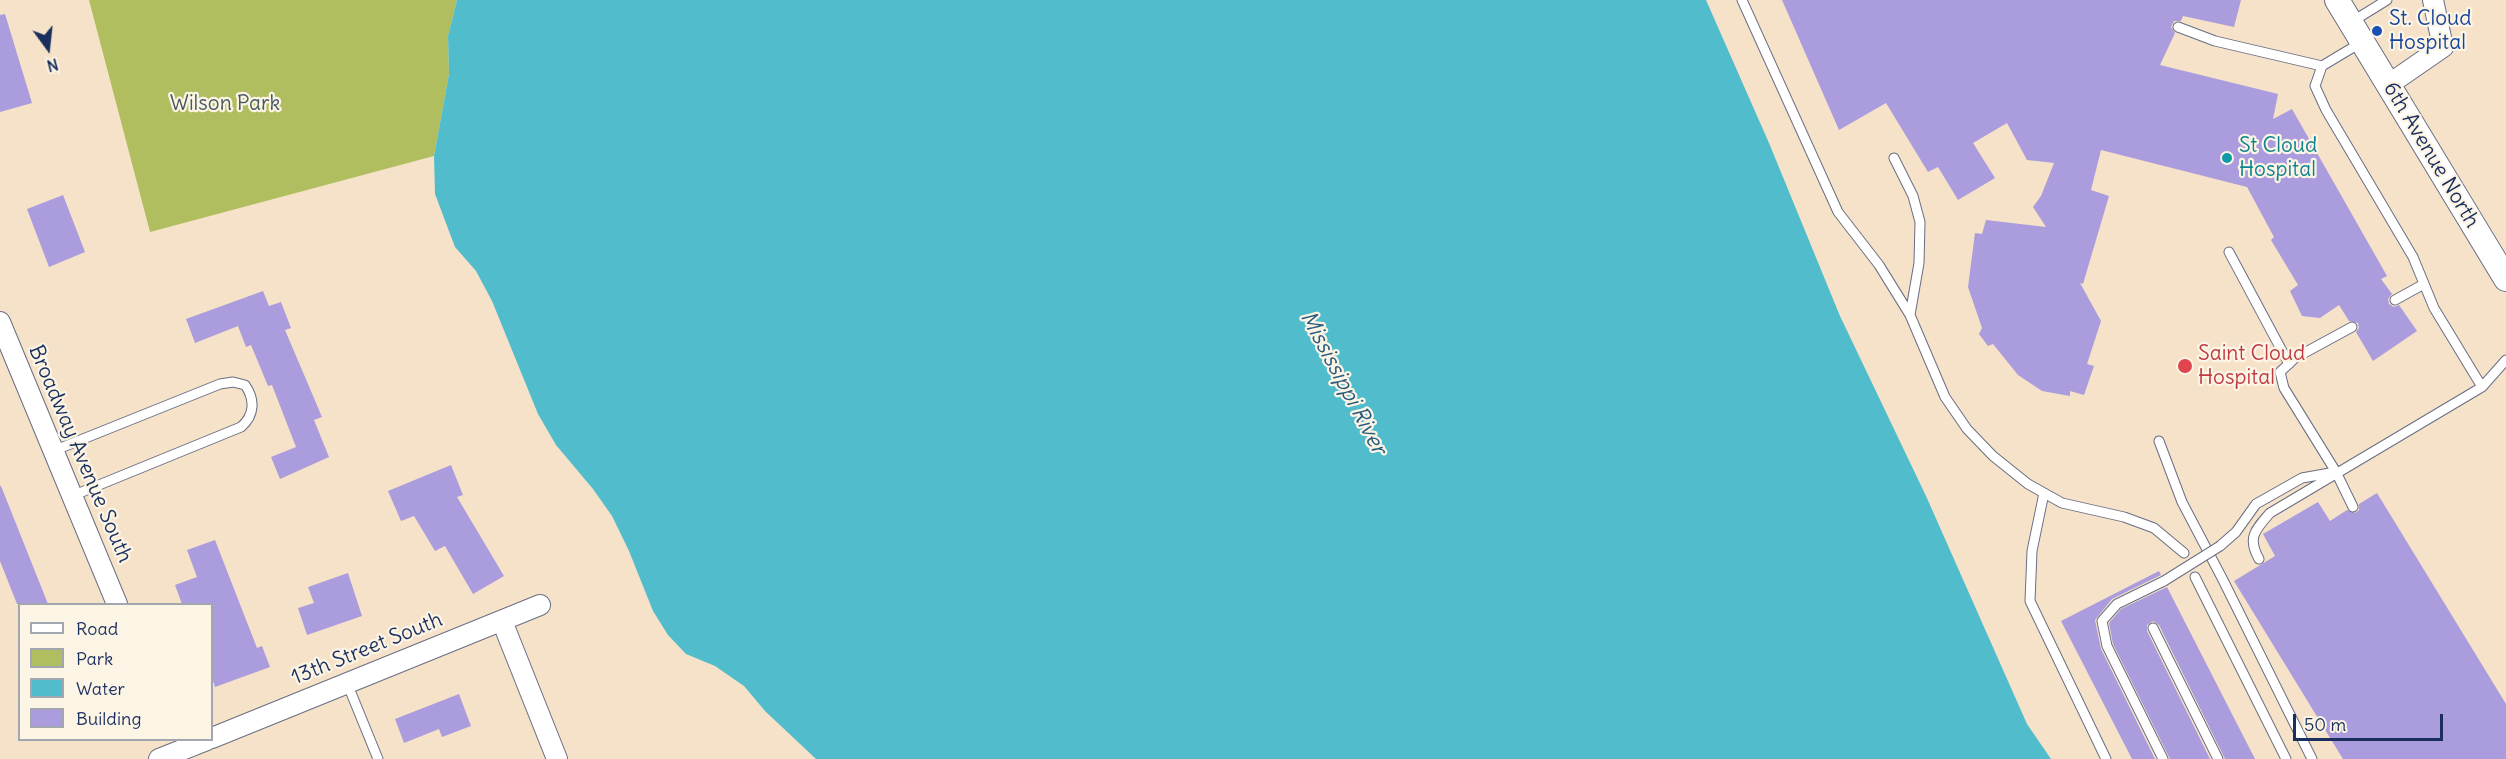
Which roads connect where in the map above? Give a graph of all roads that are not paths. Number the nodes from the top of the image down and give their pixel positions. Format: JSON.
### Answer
{"nodes":[{"id":1,"x":1742,"y":0,"type":"edge"},
{"id":2,"x":2337,"y":0,"type":"edge"},
{"id":3,"x":2387,"y":0,"type":"edge"},
{"id":4,"x":2433,"y":0,"type":"edge"},
{"id":5,"x":2178,"y":27,"type":"dead end"},
{"id":6,"x":2356,"y":32,"type":"junction"},
{"id":7,"x":2322,"y":66,"type":"junction"},
{"id":8,"x":2388,"y":85,"type":"junction"},
{"id":9,"x":1894,"y":158,"type":"dead end"},
{"id":10,"x":2229,"y":252,"type":"dead end"},
{"id":11,"x":2506,"y":279,"type":"edge"},
{"id":12,"x":2424,"y":284,"type":"junction"},
{"id":13,"x":2395,"y":300,"type":"dead end"},
{"id":14,"x":1910,"y":315,"type":"junction"},
{"id":15,"x":0,"y":322,"type":"edge"},
{"id":16,"x":2352,"y":327,"type":"dead end"},
{"id":17,"x":6,"y":354,"type":"edge"},
{"id":18,"x":2506,"y":360,"type":"edge"},
{"id":19,"x":2289,"y":364,"type":"junction"},
{"id":20,"x":2482,"y":387,"type":"junction"},
{"id":21,"x":2159,"y":441,"type":"dead end"},
{"id":22,"x":53,"y":452,"type":"junction"},
{"id":23,"x":2336,"y":472,"type":"junction"},
{"id":24,"x":2044,"y":493,"type":"junction"},
{"id":25,"x":72,"y":496,"type":"junction"},
{"id":26,"x":2354,"y":507,"type":"dead end"},
{"id":27,"x":2184,"y":553,"type":"dead end"},
{"id":28,"x":2259,"y":559,"type":"dead end"},
{"id":29,"x":2195,"y":577,"type":"dead end"},
{"id":30,"x":117,"y":603,"type":"edge"},
{"id":31,"x":540,"y":605,"type":"dead end"},
{"id":32,"x":502,"y":621,"type":"junction"},
{"id":33,"x":2153,"y":628,"type":"dead end"},
{"id":34,"x":347,"y":683,"type":"junction"},
{"id":35,"x":213,"y":738,"type":"edge"},
{"id":36,"x":204,"y":741,"type":"edge"},
{"id":37,"x":178,"y":750,"type":"edge"},
{"id":38,"x":159,"y":759,"type":"edge"},
{"id":39,"x":378,"y":759,"type":"edge"},
{"id":40,"x":557,"y":759,"type":"edge"},
{"id":41,"x":2106,"y":759,"type":"edge"},
{"id":42,"x":2163,"y":759,"type":"edge"},
{"id":43,"x":2218,"y":759,"type":"edge"},
{"id":44,"x":2286,"y":759,"type":"edge"},
{"id":45,"x":2312,"y":759,"type":"edge"}],
"edges":[{"from":1,"to":14,"type":"lane"},
{"from":2,"to":6,"type":"street","name":"6th Avenue North"},
{"from":3,"to":6,"type":"lane"},
{"from":4,"to":8,"type":"street"},
{"from":5,"to":7,"type":"lane"},
{"from":6,"to":7,"type":"lane"},
{"from":6,"to":8,"type":"street","name":"6th Avenue North"},
{"from":7,"to":12,"type":"lane"},
{"from":8,"to":11,"type":"street","name":"6th Avenue North"},
{"from":9,"to":14,"type":"lane"},
{"from":10,"to":19,"type":"lane"},
{"from":12,"to":13,"type":"lane"},
{"from":12,"to":20,"type":"lane"},
{"from":14,"to":24,"type":"lane"},
{"from":15,"to":17,"type":"street","name":"Broadway Avenue South"},
{"from":16,"to":19,"type":"lane"},
{"from":17,"to":22,"type":"street","name":"Broadway Avenue South"},
{"from":18,"to":20,"type":"lane"},
{"from":19,"to":23,"type":"lane"},
{"from":20,"to":23,"type":"lane"},
{"from":21,"to":45,"type":"lane"},
{"from":22,"to":25,"type":"street","name":"Broadway Avenue South"},
{"from":22,"to":25,"type":"lane"},
{"from":23,"to":26,"type":"lane"},
{"from":23,"to":28,"type":"lane"},
{"from":23,"to":42,"type":"lane","bridge":true},
{"from":24,"to":27,"type":"lane"},
{"from":24,"to":41,"type":"lane"},
{"from":25,"to":30,"type":"street","name":"Broadway Avenue South"},
{"from":29,"to":44,"type":"lane"},
{"from":31,"to":32,"type":"street","name":"13th Street South"},
{"from":32,"to":34,"type":"street","name":"13th Street South"},
{"from":32,"to":40,"type":"street"},
{"from":33,"to":43,"type":"lane"},
{"from":34,"to":35,"type":"street","name":"13th Street South"},
{"from":34,"to":39,"type":"lane"},
{"from":36,"to":37,"type":"street"},
{"from":37,"to":38,"type":"street"}]}
